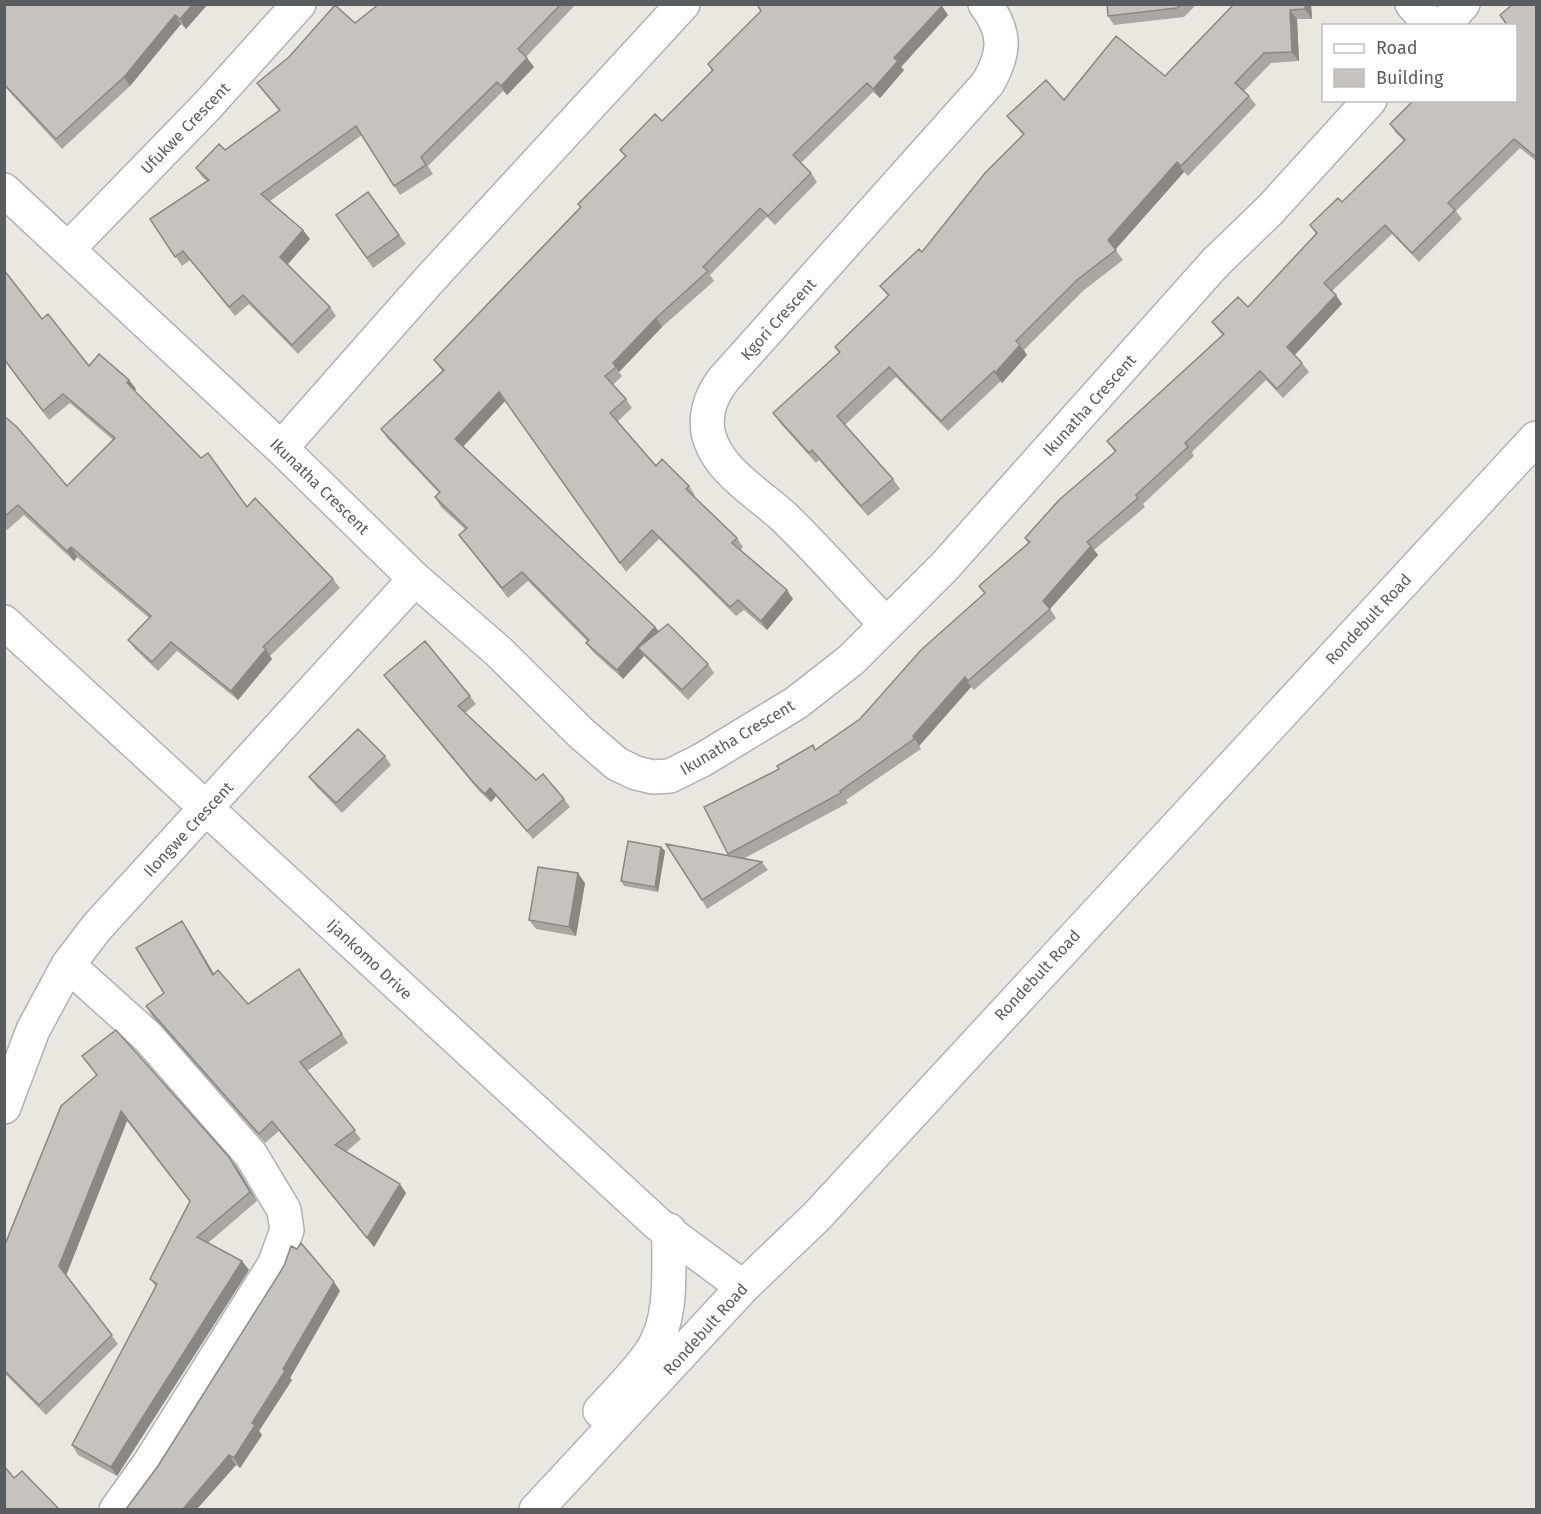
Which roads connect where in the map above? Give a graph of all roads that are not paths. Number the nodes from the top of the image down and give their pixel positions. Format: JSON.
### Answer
{"nodes":[{"id":1,"x":299,"y":4,"type":"edge"},
{"id":2,"x":683,"y":4,"type":"edge"},
{"id":3,"x":985,"y":4,"type":"edge"},
{"id":4,"x":1412,"y":4,"type":"edge"},
{"id":5,"x":1463,"y":4,"type":"edge"},
{"id":6,"x":1430,"y":24,"type":"edge"},
{"id":7,"x":1445,"y":24,"type":"edge"},
{"id":8,"x":1368,"y":102,"type":"edge"},
{"id":9,"x":4,"y":190,"type":"edge"},
{"id":10,"x":69,"y":248,"type":"junction"},
{"id":11,"x":1536,"y":438,"type":"edge"},
{"id":12,"x":281,"y":448,"type":"junction"},
{"id":13,"x":415,"y":579,"type":"junction"},
{"id":14,"x":4,"y":622,"type":"edge"},
{"id":15,"x":886,"y":624,"type":"junction"},
{"id":16,"x":207,"y":810,"type":"junction"},
{"id":17,"x":68,"y":965,"type":"junction"},
{"id":18,"x":4,"y":1107,"type":"edge"},
{"id":19,"x":669,"y":1230,"type":"junction"},
{"id":20,"x":743,"y":1287,"type":"junction"},
{"id":21,"x":116,"y":1509,"type":"edge"},
{"id":22,"x":535,"y":1509,"type":"edge"}],
"edges":[{"from":1,"to":10,"type":"street","name":"Ufukwe Crescent"},
{"from":2,"to":12,"type":"street"},
{"from":3,"to":15,"type":"street","name":"Kgori Crescent"},
{"from":4,"to":6,"type":"street"},
{"from":5,"to":7,"type":"street"},
{"from":8,"to":15,"type":"street","name":"Ikunatha Crescent"},
{"from":9,"to":10,"type":"street","name":"Ikunatha Crescent"},
{"from":10,"to":12,"type":"street","name":"Ikunatha Crescent"},
{"from":11,"to":20,"type":"street","name":"Rondebult Road"},
{"from":12,"to":13,"type":"street","name":"Ikunatha Crescent"},
{"from":13,"to":15,"type":"street","name":"Ikunatha Crescent"},
{"from":13,"to":16,"type":"street","name":"Ilongwe Crescent"},
{"from":14,"to":16,"type":"street","name":"Ijankomo Drive"},
{"from":16,"to":17,"type":"street","name":"Ilongwe Crescent"},
{"from":16,"to":19,"type":"street","name":"Ijankomo Drive"},
{"from":17,"to":18,"type":"street","name":"Ilongwe Crescent"},
{"from":17,"to":21,"type":"street"},
{"from":19,"to":20,"type":"street","name":"Ijankomo Drive"},
{"from":19,"to":22,"type":"street"},
{"from":20,"to":22,"type":"street","name":"Rondebult Road"}]}
